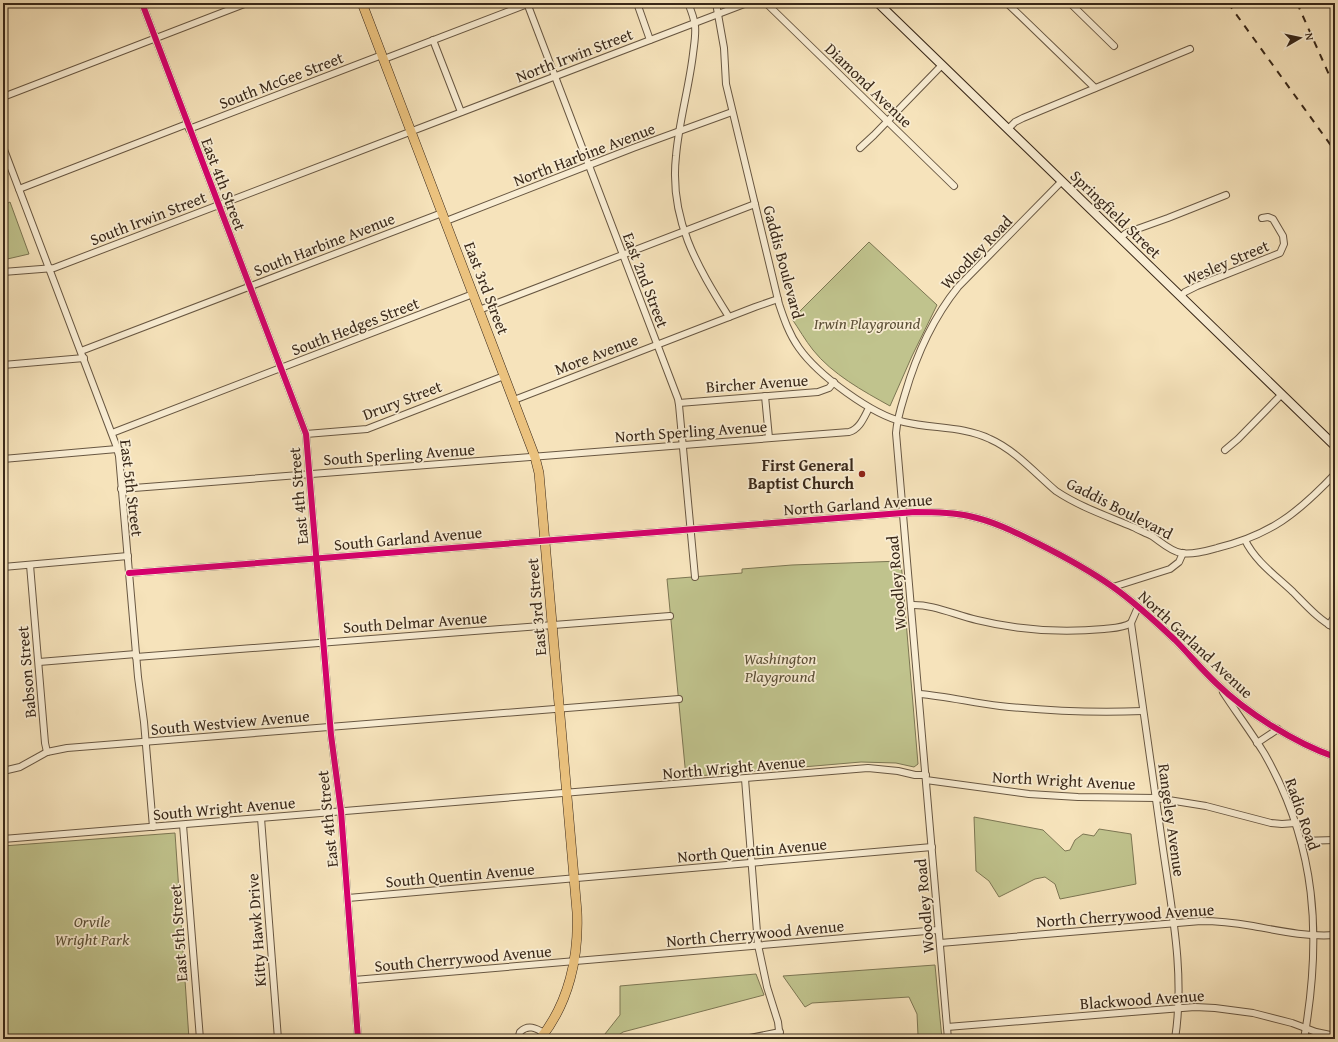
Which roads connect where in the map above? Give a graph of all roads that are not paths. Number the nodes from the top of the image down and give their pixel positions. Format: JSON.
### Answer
{"nodes":[{"id":1,"x":142,"y":3,"type":"edge"},
{"id":2,"x":247,"y":3,"type":"edge"},
{"id":3,"x":362,"y":3,"type":"edge"},
{"id":4,"x":528,"y":3,"type":"edge"},
{"id":5,"x":637,"y":3,"type":"edge"},
{"id":6,"x":688,"y":3,"type":"edge"},
{"id":7,"x":716,"y":3,"type":"edge"},
{"id":8,"x":747,"y":3,"type":"edge"},
{"id":9,"x":766,"y":3,"type":"edge"},
{"id":10,"x":878,"y":3,"type":"edge"},
{"id":11,"x":1006,"y":3,"type":"edge"},
{"id":12,"x":1070,"y":3,"type":"edge"},
{"id":13,"x":718,"y":14,"type":"junction"},
{"id":14,"x":694,"y":23,"type":"junction"},
{"id":15,"x":155,"y":39,"type":"junction"},
{"id":16,"x":433,"y":40,"type":"junction"},
{"id":17,"x":650,"y":40,"type":"junction"},
{"id":18,"x":1114,"y":46,"type":"dead end"},
{"id":19,"x":1190,"y":49,"type":"dead end"},
{"id":20,"x":383,"y":57,"type":"junction"},
{"id":21,"x":942,"y":65,"type":"junction"},
{"id":22,"x":555,"y":76,"type":"junction"},
{"id":23,"x":1095,"y":88,"type":"junction"},
{"id":24,"x":3,"y":97,"type":"edge"},
{"id":25,"x":461,"y":112,"type":"junction"},
{"id":26,"x":732,"y":112,"type":"junction"},
{"id":27,"x":888,"y":121,"type":"junction"},
{"id":28,"x":188,"y":126,"type":"junction"},
{"id":29,"x":1008,"y":129,"type":"junction"},
{"id":30,"x":411,"y":131,"type":"junction"},
{"id":31,"x":680,"y":131,"type":"junction"},
{"id":32,"x":3,"y":146,"type":"edge"},
{"id":33,"x":860,"y":148,"type":"dead end"},
{"id":34,"x":589,"y":166,"type":"junction"},
{"id":35,"x":1062,"y":181,"type":"junction"},
{"id":36,"x":954,"y":186,"type":"dead end"},
{"id":37,"x":19,"y":189,"type":"junction"},
{"id":38,"x":1226,"y":195,"type":"dead end"},
{"id":39,"x":755,"y":204,"type":"junction"},
{"id":40,"x":219,"y":205,"type":"junction"},
{"id":41,"x":444,"y":217,"type":"junction"},
{"id":42,"x":1262,"y":218,"type":"dead end"},
{"id":43,"x":684,"y":231,"type":"junction"},
{"id":44,"x":1120,"y":238,"type":"junction"},
{"id":45,"x":622,"y":255,"type":"junction"},
{"id":46,"x":50,"y":269,"type":"junction"},
{"id":47,"x":3,"y":272,"type":"edge"},
{"id":48,"x":249,"y":287,"type":"junction"},
{"id":49,"x":473,"y":294,"type":"junction"},
{"id":50,"x":1181,"y":296,"type":"junction"},
{"id":51,"x":778,"y":299,"type":"junction"},
{"id":52,"x":479,"y":310,"type":"junction"},
{"id":53,"x":729,"y":317,"type":"junction"},
{"id":54,"x":657,"y":344,"type":"junction"},
{"id":55,"x":81,"y":352,"type":"junction"},
{"id":56,"x":84,"y":358,"type":"junction"},
{"id":57,"x":3,"y":365,"type":"edge"},
{"id":58,"x":281,"y":368,"type":"junction"},
{"id":59,"x":504,"y":376,"type":"junction"},
{"id":60,"x":834,"y":382,"type":"junction"},
{"id":61,"x":1282,"y":394,"type":"junction"},
{"id":62,"x":765,"y":396,"type":"junction"},
{"id":63,"x":514,"y":400,"type":"junction"},
{"id":64,"x":679,"y":402,"type":"junction"},
{"id":65,"x":869,"y":408,"type":"junction"},
{"id":66,"x":897,"y":420,"type":"junction"},
{"id":67,"x":112,"y":434,"type":"junction"},
{"id":68,"x":306,"y":434,"type":"junction"},
{"id":69,"x":769,"y":438,"type":"junction"},
{"id":70,"x":683,"y":445,"type":"junction"},
{"id":71,"x":1335,"y":446,"type":"edge"},
{"id":72,"x":117,"y":449,"type":"junction"},
{"id":73,"x":1225,"y":450,"type":"dead end"},
{"id":74,"x":535,"y":457,"type":"junction"},
{"id":75,"x":3,"y":459,"type":"edge"},
{"id":76,"x":309,"y":474,"type":"junction"},
{"id":77,"x":1335,"y":474,"type":"edge"},
{"id":78,"x":122,"y":489,"type":"junction"},
{"id":79,"x":903,"y":513,"type":"junction"},
{"id":80,"x":691,"y":529,"type":"junction"},
{"id":81,"x":1245,"y":540,"type":"junction"},
{"id":82,"x":545,"y":541,"type":"junction"},
{"id":83,"x":1183,"y":553,"type":"junction"},
{"id":84,"x":128,"y":556,"type":"junction"},
{"id":85,"x":316,"y":559,"type":"junction"},
{"id":86,"x":30,"y":565,"type":"junction"},
{"id":87,"x":3,"y":567,"type":"edge"},
{"id":88,"x":129,"y":573,"type":"junction"},
{"id":89,"x":695,"y":576,"type":"dead end"},
{"id":90,"x":1113,"y":587,"type":"junction"},
{"id":91,"x":911,"y":605,"type":"junction"},
{"id":92,"x":1138,"y":607,"type":"junction"},
{"id":93,"x":670,"y":616,"type":"dead end"},
{"id":94,"x":1335,"y":616,"type":"edge"},
{"id":95,"x":1131,"y":623,"type":"junction"},
{"id":96,"x":552,"y":624,"type":"junction"},
{"id":97,"x":1329,"y":625,"type":"junction"},
{"id":98,"x":1335,"y":628,"type":"edge"},
{"id":99,"x":323,"y":642,"type":"junction"},
{"id":100,"x":136,"y":656,"type":"junction"},
{"id":101,"x":38,"y":662,"type":"junction"},
{"id":102,"x":1217,"y":684,"type":"junction"},
{"id":103,"x":919,"y":694,"type":"junction"},
{"id":104,"x":679,"y":699,"type":"dead end"},
{"id":105,"x":560,"y":709,"type":"junction"},
{"id":106,"x":1143,"y":712,"type":"junction"},
{"id":107,"x":330,"y":726,"type":"junction"},
{"id":108,"x":1278,"y":728,"type":"junction"},
{"id":109,"x":146,"y":742,"type":"junction"},
{"id":110,"x":1257,"y":743,"type":"junction"},
{"id":111,"x":46,"y":752,"type":"junction"},
{"id":112,"x":1335,"y":757,"type":"edge"},
{"id":113,"x":3,"y":771,"type":"edge"},
{"id":114,"x":926,"y":777,"type":"junction"},
{"id":115,"x":744,"y":779,"type":"junction"},
{"id":116,"x":567,"y":793,"type":"junction"},
{"id":117,"x":1156,"y":798,"type":"junction"},
{"id":118,"x":341,"y":812,"type":"junction"},
{"id":119,"x":261,"y":818,"type":"junction"},
{"id":120,"x":1295,"y":823,"type":"junction"},
{"id":121,"x":183,"y":825,"type":"junction"},
{"id":122,"x":153,"y":827,"type":"junction"},
{"id":123,"x":3,"y":839,"type":"edge"},
{"id":124,"x":1335,"y":840,"type":"edge"},
{"id":125,"x":1301,"y":841,"type":"junction"},
{"id":126,"x":932,"y":847,"type":"junction"},
{"id":127,"x":752,"y":863,"type":"junction"},
{"id":128,"x":574,"y":878,"type":"junction"},
{"id":129,"x":348,"y":898,"type":"junction"},
{"id":130,"x":1174,"y":922,"type":"junction"},
{"id":131,"x":938,"y":930,"type":"junction"},
{"id":132,"x":1314,"y":935,"type":"junction"},
{"id":133,"x":1335,"y":935,"type":"edge"},
{"id":134,"x":940,"y":943,"type":"junction"},
{"id":135,"x":758,"y":945,"type":"junction"},
{"id":136,"x":575,"y":961,"type":"junction"},
{"id":137,"x":354,"y":980,"type":"junction"},
{"id":138,"x":1178,"y":1008,"type":"junction"},
{"id":139,"x":947,"y":1027,"type":"junction"},
{"id":140,"x":1306,"y":1029,"type":"junction"},
{"id":141,"x":780,"y":1032,"type":"junction"},
{"id":142,"x":542,"y":1036,"type":"edge"},
{"id":143,"x":1335,"y":1036,"type":"edge"},
{"id":144,"x":200,"y":1039,"type":"edge"},
{"id":145,"x":278,"y":1039,"type":"edge"},
{"id":146,"x":358,"y":1039,"type":"edge"},
{"id":147,"x":518,"y":1039,"type":"edge"},
{"id":148,"x":745,"y":1039,"type":"edge"},
{"id":149,"x":780,"y":1039,"type":"edge"},
{"id":150,"x":948,"y":1039,"type":"edge"},
{"id":151,"x":1175,"y":1039,"type":"edge"},
{"id":152,"x":1304,"y":1039,"type":"edge"}],
"edges":[{"from":1,"to":15,"type":"street","name":"East 4th Street"},
{"from":2,"to":15,"type":"street"},
{"from":3,"to":20,"type":"main road","name":"East 3rd Street"},
{"from":4,"to":16,"type":"street","name":"South McGee Street"},
{"from":4,"to":22,"type":"street","name":"East 2nd Street"},
{"from":5,"to":17,"type":"street"},
{"from":6,"to":14,"type":"street"},
{"from":7,"to":13,"type":"street","name":"Gaddis Boulevard"},
{"from":8,"to":13,"type":"street","name":"North Irwin Street"},
{"from":9,"to":27,"type":"street","name":"Diamond Avenue"},
{"from":10,"to":21,"type":"main road","name":"Springfield Street"},
{"from":11,"to":23,"type":"street"},
{"from":12,"to":18,"type":"street"},
{"from":13,"to":14,"type":"street","name":"North Irwin Street"},
{"from":13,"to":26,"type":"street","name":"Gaddis Boulevard"},
{"from":14,"to":17,"type":"street","name":"North Irwin Street"},
{"from":14,"to":31,"type":"street"},
{"from":15,"to":24,"type":"street"},
{"from":15,"to":28,"type":"street","name":"East 4th Street"},
{"from":16,"to":20,"type":"street","name":"South McGee Street"},
{"from":16,"to":25,"type":"street"},
{"from":17,"to":22,"type":"street","name":"North Irwin Street"},
{"from":19,"to":23,"type":"street"},
{"from":20,"to":28,"type":"street","name":"South McGee Street"},
{"from":20,"to":30,"type":"main road","name":"East 3rd Street"},
{"from":21,"to":27,"type":"street"},
{"from":21,"to":29,"type":"main road","name":"Springfield Street"},
{"from":22,"to":25,"type":"street","name":"North Irwin Street"},
{"from":22,"to":34,"type":"street","name":"East 2nd Street"},
{"from":23,"to":29,"type":"street"},
{"from":25,"to":30,"type":"street","name":"North Irwin Street"},
{"from":26,"to":31,"type":"street","name":"North Harbine Avenue"},
{"from":26,"to":39,"type":"street","name":"Gaddis Boulevard"},
{"from":27,"to":33,"type":"street"},
{"from":27,"to":36,"type":"street","name":"Diamond Avenue"},
{"from":28,"to":37,"type":"street","name":"South McGee Street"},
{"from":28,"to":40,"type":"street","name":"East 4th Street"},
{"from":29,"to":35,"type":"main road","name":"Springfield Street"},
{"from":30,"to":40,"type":"street","name":"South Irwin Street"},
{"from":30,"to":41,"type":"main road","name":"East 3rd Street"},
{"from":31,"to":34,"type":"street","name":"North Harbine Avenue"},
{"from":31,"to":43,"type":"street"},
{"from":32,"to":37,"type":"street","name":"East 5th Street"},
{"from":34,"to":41,"type":"street","name":"North Harbine Avenue"},
{"from":34,"to":45,"type":"street","name":"East 2nd Street"},
{"from":35,"to":44,"type":"main road","name":"Springfield Street"},
{"from":35,"to":66,"type":"street","name":"Woodley Road"},
{"from":37,"to":46,"type":"street","name":"East 5th Street"},
{"from":38,"to":44,"type":"street"},
{"from":39,"to":43,"type":"street"},
{"from":39,"to":51,"type":"street","name":"Gaddis Boulevard"},
{"from":40,"to":46,"type":"street","name":"South Irwin Street"},
{"from":40,"to":48,"type":"street","name":"East 4th Street"},
{"from":41,"to":48,"type":"street","name":"South Harbine Avenue"},
{"from":41,"to":49,"type":"main road","name":"East 3rd Street"},
{"from":42,"to":50,"type":"street","name":"Wesley Street"},
{"from":43,"to":45,"type":"street"},
{"from":43,"to":53,"type":"street"},
{"from":44,"to":50,"type":"main road","name":"Springfield Street"},
{"from":45,"to":52,"type":"street"},
{"from":45,"to":54,"type":"street","name":"East 2nd Street"},
{"from":46,"to":47,"type":"street","name":"South Irwin Street"},
{"from":46,"to":55,"type":"street","name":"East 5th Street"},
{"from":48,"to":55,"type":"street","name":"South Harbine Avenue"},
{"from":48,"to":58,"type":"street","name":"East 4th Street"},
{"from":49,"to":52,"type":"main road","name":"East 3rd Street"},
{"from":49,"to":58,"type":"street","name":"South Hedges Street"},
{"from":50,"to":61,"type":"main road","name":"Springfield Street"},
{"from":51,"to":53,"type":"street","name":"More Avenue"},
{"from":51,"to":60,"type":"street","name":"Gaddis Boulevard"},
{"from":52,"to":59,"type":"main road","name":"East 3rd Street"},
{"from":53,"to":54,"type":"street","name":"More Avenue"},
{"from":54,"to":63,"type":"street","name":"More Avenue"},
{"from":54,"to":64,"type":"street","name":"East 2nd Street"},
{"from":55,"to":56,"type":"street","name":"East 5th Street"},
{"from":56,"to":57,"type":"street"},
{"from":56,"to":67,"type":"street","name":"East 5th Street"},
{"from":58,"to":67,"type":"street","name":"South Hedges Street"},
{"from":58,"to":68,"type":"street","name":"East 4th Street"},
{"from":59,"to":63,"type":"main road","name":"East 3rd Street"},
{"from":59,"to":68,"type":"street","name":"Drury Street"},
{"from":60,"to":62,"type":"street","name":"Bircher Avenue"},
{"from":60,"to":65,"type":"street","name":"Gaddis Boulevard"},
{"from":61,"to":71,"type":"main road","name":"Springfield Street"},
{"from":61,"to":73,"type":"street"},
{"from":62,"to":64,"type":"street","name":"Bircher Avenue"},
{"from":62,"to":69,"type":"street"},
{"from":63,"to":74,"type":"main road","name":"East 3rd Street"},
{"from":64,"to":70,"type":"street","name":"East 2nd Street"},
{"from":65,"to":66,"type":"street","name":"Gaddis Boulevard"},
{"from":65,"to":69,"type":"street","name":"North Sperling Avenue"},
{"from":66,"to":79,"type":"street","name":"Woodley Road"},
{"from":66,"to":83,"type":"street","name":"Gaddis Boulevard"},
{"from":67,"to":72,"type":"street","name":"East 5th Street"},
{"from":68,"to":76,"type":"street","name":"East 4th Street"},
{"from":69,"to":70,"type":"street","name":"North Sperling Avenue"},
{"from":70,"to":74,"type":"street","name":"North Sperling Avenue"},
{"from":70,"to":80,"type":"street","name":"East 2nd Street"},
{"from":72,"to":75,"type":"street"},
{"from":72,"to":78,"type":"street","name":"East 5th Street"},
{"from":74,"to":76,"type":"street","name":"South Sperling Avenue"},
{"from":74,"to":82,"type":"main road","name":"East 3rd Street"},
{"from":76,"to":78,"type":"street","name":"South Sperling Avenue"},
{"from":76,"to":85,"type":"street","name":"East 4th Street"},
{"from":77,"to":81,"type":"street"},
{"from":78,"to":84,"type":"street","name":"East 5th Street"},
{"from":79,"to":80,"type":"street","name":"North Garland Avenue"},
{"from":79,"to":90,"type":"street","name":"North Garland Avenue"},
{"from":79,"to":91,"type":"street","name":"Woodley Road"},
{"from":80,"to":82,"type":"street","name":"North Garland Avenue"},
{"from":80,"to":89,"type":"street","name":"East 2nd Street"},
{"from":81,"to":83,"type":"street"},
{"from":81,"to":97,"type":"street"},
{"from":82,"to":85,"type":"street","name":"South Garland Avenue"},
{"from":82,"to":96,"type":"main road","name":"East 3rd Street"},
{"from":83,"to":90,"type":"street"},
{"from":84,"to":86,"type":"street"},
{"from":84,"to":88,"type":"street","name":"East 5th Street"},
{"from":85,"to":88,"type":"street","name":"South Garland Avenue"},
{"from":85,"to":99,"type":"street","name":"East 4th Street"},
{"from":86,"to":87,"type":"street"},
{"from":86,"to":101,"type":"street","name":"Babson Street"},
{"from":88,"to":100,"type":"street","name":"East 5th Street"},
{"from":90,"to":92,"type":"street","name":"North Garland Avenue"},
{"from":91,"to":95,"type":"street"},
{"from":91,"to":103,"type":"street","name":"Woodley Road"},
{"from":92,"to":95,"type":"street"},
{"from":92,"to":102,"type":"street","name":"North Garland Avenue"},
{"from":93,"to":96,"type":"street","name":"South Delmar Avenue"},
{"from":94,"to":97,"type":"street"},
{"from":95,"to":106,"type":"street","name":"Rangeley Avenue"},
{"from":96,"to":99,"type":"street","name":"South Delmar Avenue"},
{"from":96,"to":105,"type":"main road","name":"East 3rd Street"},
{"from":97,"to":98,"type":"street"},
{"from":99,"to":100,"type":"street","name":"South Delmar Avenue"},
{"from":99,"to":107,"type":"street","name":"East 4th Street"},
{"from":100,"to":101,"type":"street","name":"South Delmar Avenue"},
{"from":100,"to":109,"type":"street","name":"East 5th Street"},
{"from":101,"to":111,"type":"street","name":"Babson Street"},
{"from":102,"to":108,"type":"street","name":"North Garland Avenue"},
{"from":102,"to":110,"type":"street","name":"Radio Road"},
{"from":103,"to":106,"type":"street"},
{"from":103,"to":114,"type":"street","name":"Woodley Road"},
{"from":104,"to":105,"type":"street","name":"South Westview Avenue"},
{"from":105,"to":107,"type":"street","name":"South Westview Avenue"},
{"from":105,"to":116,"type":"main road","name":"East 3rd Street"},
{"from":106,"to":117,"type":"street","name":"Rangeley Avenue"},
{"from":107,"to":109,"type":"street","name":"South Westview Avenue"},
{"from":107,"to":118,"type":"street","name":"East 4th Street"},
{"from":108,"to":110,"type":"street"},
{"from":108,"to":112,"type":"street","name":"North Garland Avenue"},
{"from":109,"to":111,"type":"street","name":"South Westview Avenue"},
{"from":109,"to":122,"type":"street","name":"East 5th Street"},
{"from":110,"to":120,"type":"street","name":"Radio Road"},
{"from":111,"to":113,"type":"street","name":"South Westview Avenue"},
{"from":114,"to":115,"type":"street","name":"North Wright Avenue"},
{"from":114,"to":117,"type":"street","name":"North Wright Avenue"},
{"from":114,"to":126,"type":"street","name":"Woodley Road"},
{"from":115,"to":116,"type":"street","name":"North Wright Avenue"},
{"from":115,"to":127,"type":"street"},
{"from":116,"to":118,"type":"street","name":"South Wright Avenue"},
{"from":116,"to":128,"type":"main road","name":"East 3rd Street"},
{"from":117,"to":120,"type":"street","name":"North Wright Avenue"},
{"from":117,"to":130,"type":"street","name":"Rangeley Avenue"},
{"from":118,"to":119,"type":"street","name":"South Wright Avenue"},
{"from":118,"to":129,"type":"street","name":"East 4th Street"},
{"from":119,"to":121,"type":"street","name":"South Wright Avenue"},
{"from":119,"to":145,"type":"street","name":"Kitty Hawk Drive"},
{"from":120,"to":125,"type":"street","name":"Radio Road"},
{"from":121,"to":122,"type":"street","name":"South Wright Avenue"},
{"from":121,"to":144,"type":"street","name":"East 5th Street"},
{"from":122,"to":123,"type":"street","name":"South Wright Avenue"},
{"from":124,"to":125,"type":"street"},
{"from":125,"to":132,"type":"street","name":"Radio Road"},
{"from":126,"to":127,"type":"street","name":"North Quentin Avenue"},
{"from":126,"to":131,"type":"street","name":"Woodley Road"},
{"from":127,"to":128,"type":"street","name":"North Quentin Avenue"},
{"from":127,"to":135,"type":"street"},
{"from":128,"to":129,"type":"street","name":"South Quentin Avenue"},
{"from":128,"to":136,"type":"main road","name":"East 3rd Street"},
{"from":129,"to":137,"type":"street","name":"East 4th Street"},
{"from":130,"to":132,"type":"street","name":"North Cherrywood Avenue"},
{"from":130,"to":134,"type":"street","name":"North Cherrywood Avenue"},
{"from":130,"to":138,"type":"street","name":"Rangeley Avenue"},
{"from":131,"to":134,"type":"street","name":"Woodley Road"},
{"from":131,"to":135,"type":"street","name":"North Cherrywood Avenue"},
{"from":132,"to":133,"type":"street","name":"North Cherrywood Avenue"},
{"from":132,"to":140,"type":"street","name":"Radio Road"},
{"from":134,"to":139,"type":"street","name":"Woodley Road"},
{"from":135,"to":136,"type":"street","name":"North Cherrywood Avenue"},
{"from":135,"to":141,"type":"street"},
{"from":136,"to":137,"type":"street","name":"South Cherrywood Avenue"},
{"from":136,"to":142,"type":"main road","name":"East 3rd Street"},
{"from":137,"to":146,"type":"street","name":"East 4th Street"},
{"from":138,"to":139,"type":"street","name":"Blackwood Avenue"},
{"from":138,"to":140,"type":"street","name":"Blackwood Avenue"},
{"from":138,"to":151,"type":"street","name":"Rangeley Avenue"},
{"from":139,"to":150,"type":"street","name":"Woodley Road"},
{"from":140,"to":143,"type":"street","name":"Blackwood Avenue"},
{"from":140,"to":152,"type":"street","name":"Radio Road"},
{"from":141,"to":148,"type":"street"},
{"from":141,"to":149,"type":"street"},
{"from":142,"to":147,"type":"street"}]}
